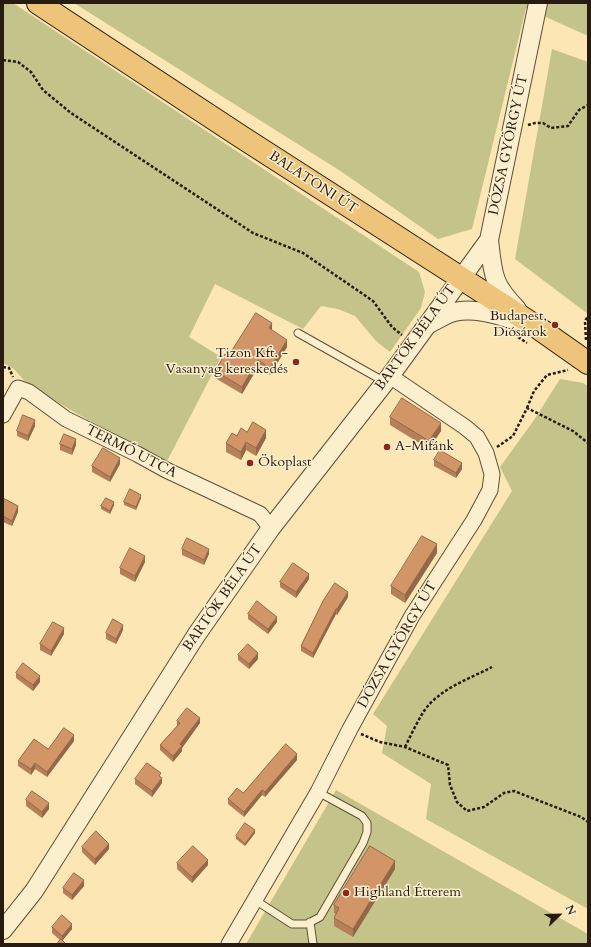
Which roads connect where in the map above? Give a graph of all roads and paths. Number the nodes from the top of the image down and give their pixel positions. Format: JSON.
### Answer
{"nodes":[{"id":1,"x":38,"y":3,"type":"edge"},
{"id":2,"x":538,"y":3,"type":"edge"},
{"id":3,"x":3,"y":60,"type":"edge"},
{"id":4,"x":588,"y":105,"type":"edge"},
{"id":5,"x":528,"y":126,"type":"dead end"},
{"id":6,"x":489,"y":240,"type":"junction"},
{"id":7,"x":460,"y":278,"type":"junction"},
{"id":8,"x":588,"y":316,"type":"edge"},
{"id":9,"x":428,"y":324,"type":"junction"},
{"id":10,"x":534,"y":325,"type":"junction"},
{"id":11,"x":298,"y":333,"type":"dead end"},
{"id":12,"x":586,"y":340,"type":"dead end"},
{"id":13,"x":414,"y":344,"type":"junction"},
{"id":14,"x":578,"y":367,"type":"edge"},
{"id":15,"x":388,"y":379,"type":"junction"},
{"id":16,"x":527,"y":408,"type":"junction"},
{"id":17,"x":3,"y":415,"type":"edge"},
{"id":18,"x":588,"y":443,"type":"edge"},
{"id":19,"x":486,"y":453,"type":"junction"},
{"id":20,"x":272,"y":528,"type":"junction"},
{"id":21,"x":492,"y":667,"type":"dead end"},
{"id":22,"x":350,"y":729,"type":"junction"},
{"id":23,"x":405,"y":747,"type":"junction"},
{"id":24,"x":318,"y":792,"type":"junction"},
{"id":25,"x":588,"y":822,"type":"edge"},
{"id":26,"x":255,"y":900,"type":"junction"},
{"id":27,"x":310,"y":922,"type":"junction"},
{"id":28,"x":3,"y":930,"type":"edge"},
{"id":29,"x":229,"y":944,"type":"edge"},
{"id":30,"x":312,"y":944,"type":"edge"}],
"edges":[{"from":1,"to":7,"type":"main road","name":"BALATONI ÚT"},
{"from":2,"to":6,"type":"street","name":"DÓZSA GYÖRGY ÚT"},
{"from":3,"to":13,"type":"path"},
{"from":4,"to":5,"type":"path"},
{"from":6,"to":7,"type":"street","name":"DÓZSA GYÖRGY ÚT"},
{"from":6,"to":10,"type":"street"},
{"from":7,"to":9,"type":"street","name":"BARTÓK BÉLA ÚT"},
{"from":7,"to":10,"type":"main road","name":"BALATONI ÚT"},
{"from":8,"to":12,"type":"path"},
{"from":9,"to":10,"type":"street"},
{"from":9,"to":13,"type":"street","name":"BARTÓK BÉLA ÚT"},
{"from":10,"to":14,"type":"main road","name":"BALATONI ÚT"},
{"from":11,"to":15,"type":"lane"},
{"from":13,"to":15,"type":"street","name":"BARTÓK BÉLA ÚT"},
{"from":14,"to":16,"type":"path"},
{"from":15,"to":19,"type":"street","name":"DÓZSA GYÖRGY ÚT"},
{"from":15,"to":20,"type":"street","name":"BARTÓK BÉLA ÚT"},
{"from":16,"to":18,"type":"path"},
{"from":16,"to":19,"type":"path"},
{"from":17,"to":20,"type":"street","name":"TERMŐ UTCA"},
{"from":19,"to":22,"type":"street","name":"DÓZSA GYÖRGY ÚT"},
{"from":20,"to":28,"type":"street","name":"BARTÓK BÉLA ÚT"},
{"from":21,"to":23,"type":"path"},
{"from":22,"to":23,"type":"path"},
{"from":22,"to":24,"type":"street","name":"DÓZSA GYÖRGY ÚT"},
{"from":23,"to":25,"type":"path"},
{"from":24,"to":26,"type":"street","name":"DÓZSA GYÖRGY ÚT"},
{"from":24,"to":27,"type":"lane"},
{"from":26,"to":27,"type":"lane"},
{"from":26,"to":29,"type":"street","name":"DÓZSA GYÖRGY ÚT"},
{"from":27,"to":30,"type":"lane"}]}
